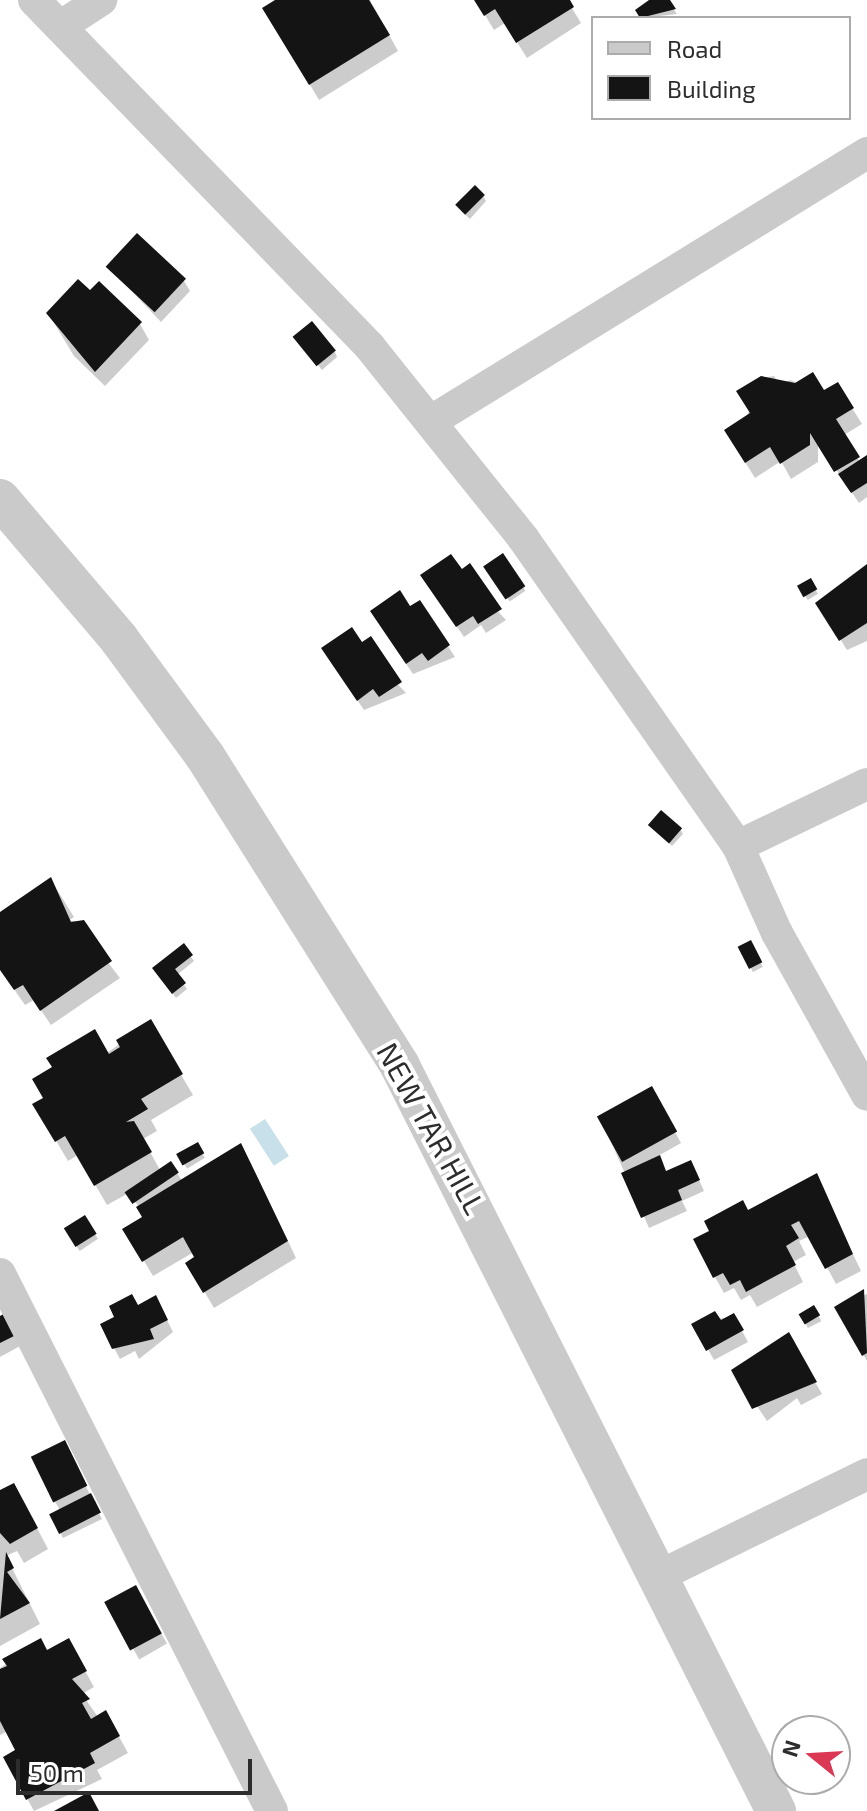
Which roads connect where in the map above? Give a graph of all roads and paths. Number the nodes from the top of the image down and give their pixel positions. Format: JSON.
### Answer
{"nodes":[{"id":1,"x":34,"y":0,"type":"edge"},
{"id":2,"x":101,"y":0,"type":"edge"},
{"id":3,"x":61,"y":26,"type":"junction"},
{"id":4,"x":867,"y":153,"type":"edge"},
{"id":5,"x":433,"y":420,"type":"junction"},
{"id":6,"x":0,"y":499,"type":"edge"},
{"id":7,"x":867,"y":784,"type":"edge"},
{"id":8,"x":738,"y":846,"type":"junction"},
{"id":9,"x":867,"y":1095,"type":"edge"},
{"id":10,"x":0,"y":1274,"type":"edge"},
{"id":11,"x":867,"y":1474,"type":"edge"},
{"id":12,"x":661,"y":1575,"type":"junction"},
{"id":13,"x":272,"y":1811,"type":"edge"},
{"id":14,"x":776,"y":1811,"type":"edge"}],
"edges":[{"from":1,"to":3,"type":"street"},
{"from":2,"to":3,"type":"street"},
{"from":3,"to":5,"type":"street"},
{"from":4,"to":5,"type":"street"},
{"from":5,"to":8,"type":"street"},
{"from":6,"to":12,"type":"street","name":"NEW TAR HILL"},
{"from":7,"to":8,"type":"street"},
{"from":8,"to":9,"type":"street"},
{"from":10,"to":13,"type":"street"},
{"from":11,"to":12,"type":"street"},
{"from":12,"to":14,"type":"street","name":"NEW TAR HILL"}]}
